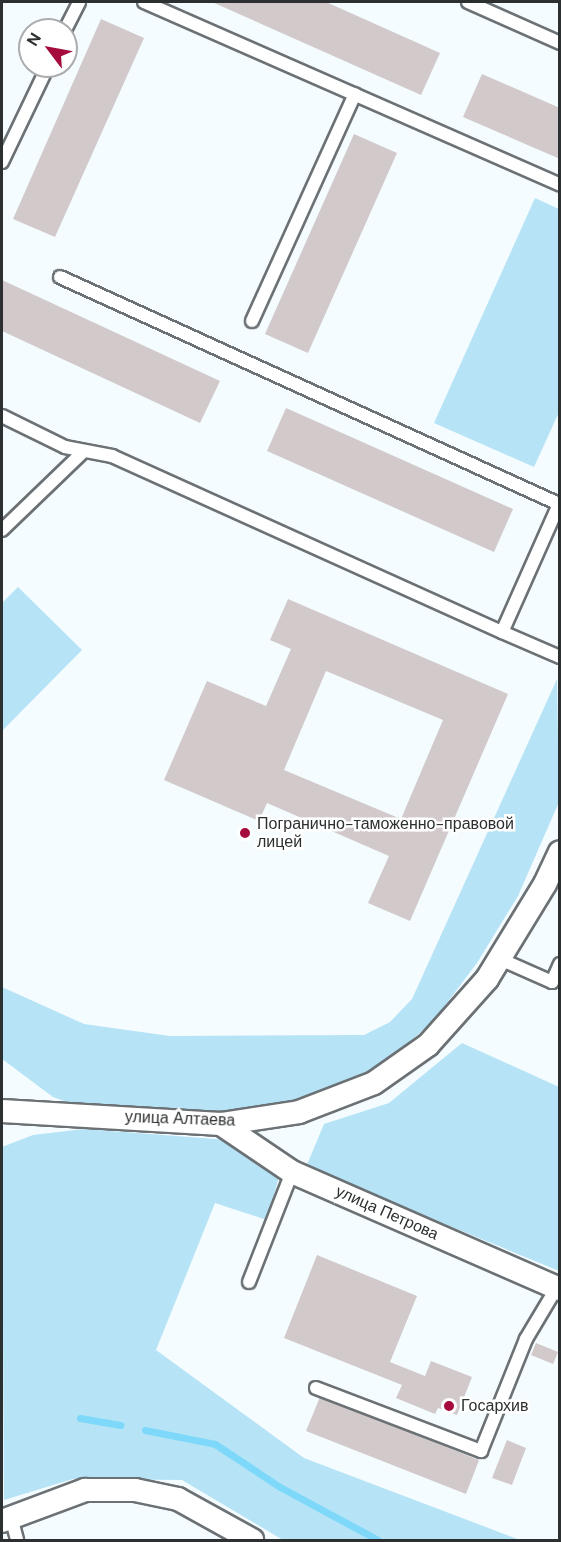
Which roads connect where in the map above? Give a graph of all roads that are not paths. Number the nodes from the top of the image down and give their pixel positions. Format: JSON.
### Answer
{"nodes":[{"id":1,"x":79,"y":2,"type":"edge"},
{"id":2,"x":144,"y":2,"type":"edge"},
{"id":3,"x":468,"y":2,"type":"edge"},
{"id":4,"x":71,"y":18,"type":"edge"},
{"id":5,"x":560,"y":43,"type":"edge"},
{"id":6,"x":42,"y":78,"type":"edge"},
{"id":7,"x":355,"y":94,"type":"junction"},
{"id":8,"x":2,"y":162,"type":"edge"},
{"id":9,"x":560,"y":185,"type":"edge"},
{"id":10,"x":60,"y":276,"type":"dead end"},
{"id":11,"x":252,"y":321,"type":"dead end"},
{"id":12,"x":2,"y":416,"type":"edge"},
{"id":13,"x":82,"y":453,"type":"junction"},
{"id":14,"x":559,"y":503,"type":"edge"},
{"id":15,"x":2,"y":530,"type":"edge"},
{"id":16,"x":502,"y":632,"type":"junction"},
{"id":17,"x":560,"y":657,"type":"edge"},
{"id":18,"x":560,"y":852,"type":"edge"},
{"id":19,"x":500,"y":959,"type":"junction"},
{"id":20,"x":560,"y":964,"type":"edge"},
{"id":21,"x":2,"y":1111,"type":"edge"},
{"id":22,"x":221,"y":1124,"type":"junction"},
{"id":23,"x":292,"y":1172,"type":"junction"},
{"id":24,"x":249,"y":1282,"type":"dead end"},
{"id":25,"x":558,"y":1288,"type":"edge"},
{"id":26,"x":316,"y":1388,"type":"dead end"},
{"id":27,"x":6,"y":1519,"type":"edge"},
{"id":28,"x":17,"y":1540,"type":"edge"},
{"id":29,"x":252,"y":1540,"type":"edge"}],
"edges":[{"from":1,"to":4,"type":"lane"},
{"from":2,"to":7,"type":"lane"},
{"from":3,"to":5,"type":"lane"},
{"from":6,"to":8,"type":"lane"},
{"from":7,"to":9,"type":"lane"},
{"from":7,"to":11,"type":"lane"},
{"from":10,"to":14,"type":"lane"},
{"from":12,"to":13,"type":"lane"},
{"from":13,"to":15,"type":"lane"},
{"from":13,"to":16,"type":"lane"},
{"from":14,"to":16,"type":"lane"},
{"from":16,"to":17,"type":"lane"},
{"from":18,"to":19,"type":"street","name":"улица Алтаева"},
{"from":19,"to":20,"type":"lane"},
{"from":19,"to":22,"type":"street","name":"улица Алтаева"},
{"from":21,"to":22,"type":"street","name":"улица Алтаева"},
{"from":22,"to":23,"type":"street","name":"улица Петрова"},
{"from":23,"to":24,"type":"lane"},
{"from":23,"to":25,"type":"street","name":"улица Петрова"},
{"from":25,"to":26,"type":"lane"},
{"from":27,"to":28,"type":"lane"},
{"from":27,"to":29,"type":"street"}]}
